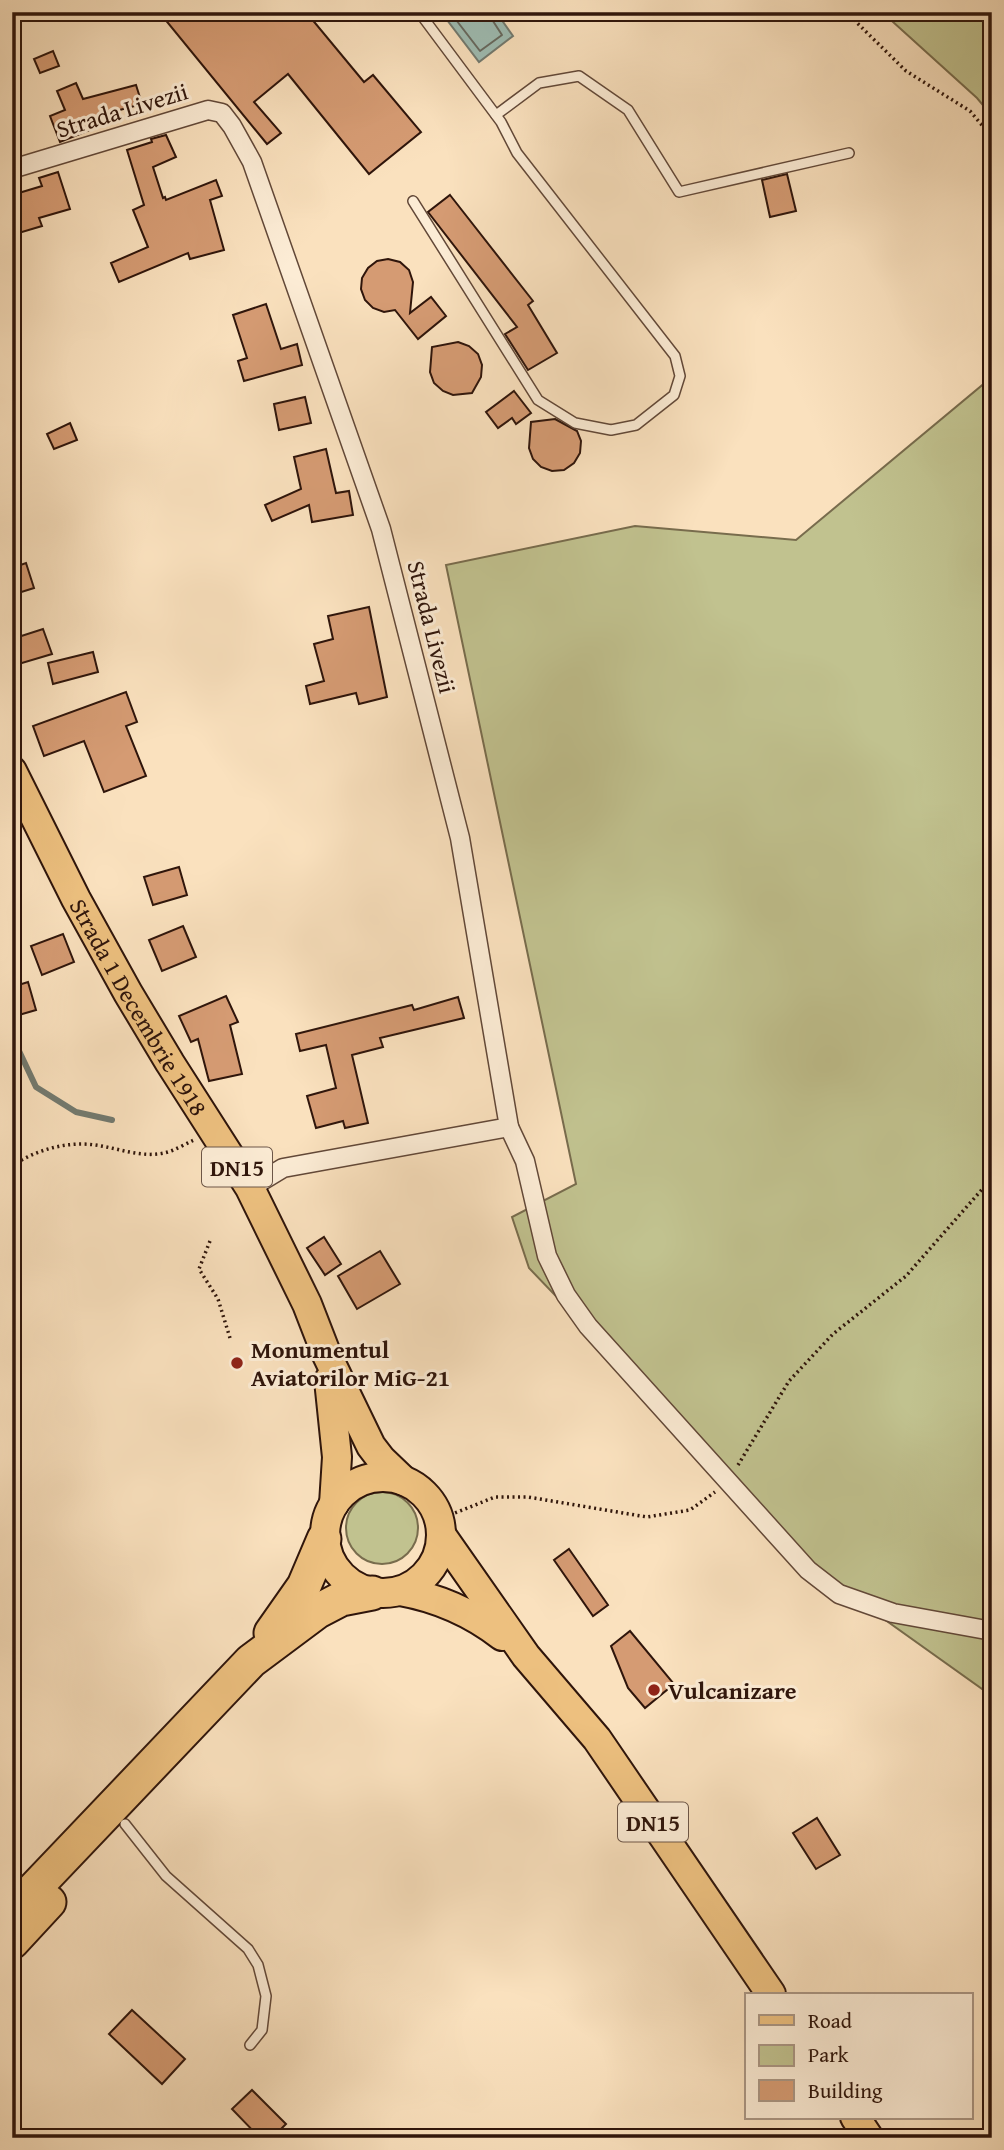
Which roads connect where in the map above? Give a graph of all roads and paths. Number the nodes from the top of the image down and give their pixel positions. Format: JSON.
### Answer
{"nodes":[{"id":1,"x":419,"y":12,"type":"edge"},
{"id":2,"x":845,"y":12,"type":"edge"},
{"id":3,"x":496,"y":116,"type":"junction"},
{"id":4,"x":992,"y":137,"type":"edge"},
{"id":5,"x":849,"y":153,"type":"dead end"},
{"id":6,"x":12,"y":169,"type":"edge"},
{"id":7,"x":413,"y":201,"type":"dead end"},
{"id":8,"x":12,"y":771,"type":"edge"},
{"id":9,"x":509,"y":1127,"type":"junction"},
{"id":10,"x":213,"y":1131,"type":"junction"},
{"id":11,"x":12,"y":1166,"type":"edge"},
{"id":12,"x":992,"y":1178,"type":"edge"},
{"id":13,"x":250,"y":1188,"type":"junction"},
{"id":14,"x":210,"y":1241,"type":"dead end"},
{"id":15,"x":230,"y":1338,"type":"dead end"},
{"id":16,"x":326,"y":1353,"type":"junction"},
{"id":17,"x":728,"y":1480,"type":"junction"},
{"id":18,"x":404,"y":1481,"type":"junction"},
{"id":19,"x":334,"y":1504,"type":"junction"},
{"id":20,"x":440,"y":1527,"type":"junction"},
{"id":21,"x":324,"y":1539,"type":"junction"},
{"id":22,"x":386,"y":1592,"type":"junction"},
{"id":23,"x":992,"y":1631,"type":"edge"},
{"id":24,"x":526,"y":1656,"type":"junction"},
{"id":25,"x":251,"y":1661,"type":"junction"},
{"id":26,"x":131,"y":1786,"type":"junction"},
{"id":27,"x":125,"y":1824,"type":"junction"},
{"id":28,"x":12,"y":1894,"type":"edge"},
{"id":29,"x":12,"y":1912,"type":"edge"},
{"id":30,"x":12,"y":1941,"type":"edge"},
{"id":31,"x":770,"y":1993,"type":"edge"},
{"id":32,"x":250,"y":2045,"type":"dead end"},
{"id":33,"x":856,"y":2118,"type":"edge"},
{"id":34,"x":869,"y":2138,"type":"edge"}],
"edges":[{"from":1,"to":3,"type":"lane"},
{"from":2,"to":4,"type":"path"},
{"from":3,"to":5,"type":"lane"},
{"from":3,"to":7,"type":"lane"},
{"from":6,"to":9,"type":"street","name":"Strada Livezii"},
{"from":8,"to":10,"type":"main road","name":"Strada 1 Decembrie 1918","number":"DN15"},
{"from":9,"to":13,"type":"street"},
{"from":9,"to":17,"type":"street","name":"Strada Livezii"},
{"from":10,"to":11,"type":"path"},
{"from":10,"to":13,"type":"main road","name":"Strada 1 Decembrie 1918","number":"DN15"},
{"from":12,"to":17,"type":"path"},
{"from":13,"to":16,"type":"main road","name":"Strada 1 Decembrie 1918","number":"DN15"},
{"from":14,"to":15,"type":"path"},
{"from":16,"to":18,"type":"main road","name":"Strada 1 Decembrie 1918","number":"DN15"},
{"from":16,"to":19,"type":"main road","name":"Strada 1 Decembrie 1918","number":"DN15"},
{"from":17,"to":20,"type":"path"},
{"from":17,"to":23,"type":"street","name":"Strada Livezii"},
{"from":18,"to":19,"type":"main road"},
{"from":18,"to":20,"type":"main road","number":"DN15"},
{"from":19,"to":21,"type":"main road","number":"DN15"},
{"from":20,"to":22,"type":"main road"},
{"from":20,"to":24,"type":"main road","number":"DN15"},
{"from":21,"to":22,"type":"main road","number":"DN15"},
{"from":21,"to":25,"type":"highway"},
{"from":22,"to":24,"type":"main road","number":"DN15"},
{"from":22,"to":25,"type":"highway"},
{"from":24,"to":31,"type":"main road","number":"DN15"},
{"from":25,"to":26,"type":"highway"},
{"from":26,"to":27,"type":"highway"},
{"from":26,"to":28,"type":"highway"},
{"from":26,"to":29,"type":"highway"},
{"from":27,"to":30,"type":"highway"},
{"from":27,"to":32,"type":"lane"},
{"from":33,"to":34,"type":"main road"}]}
